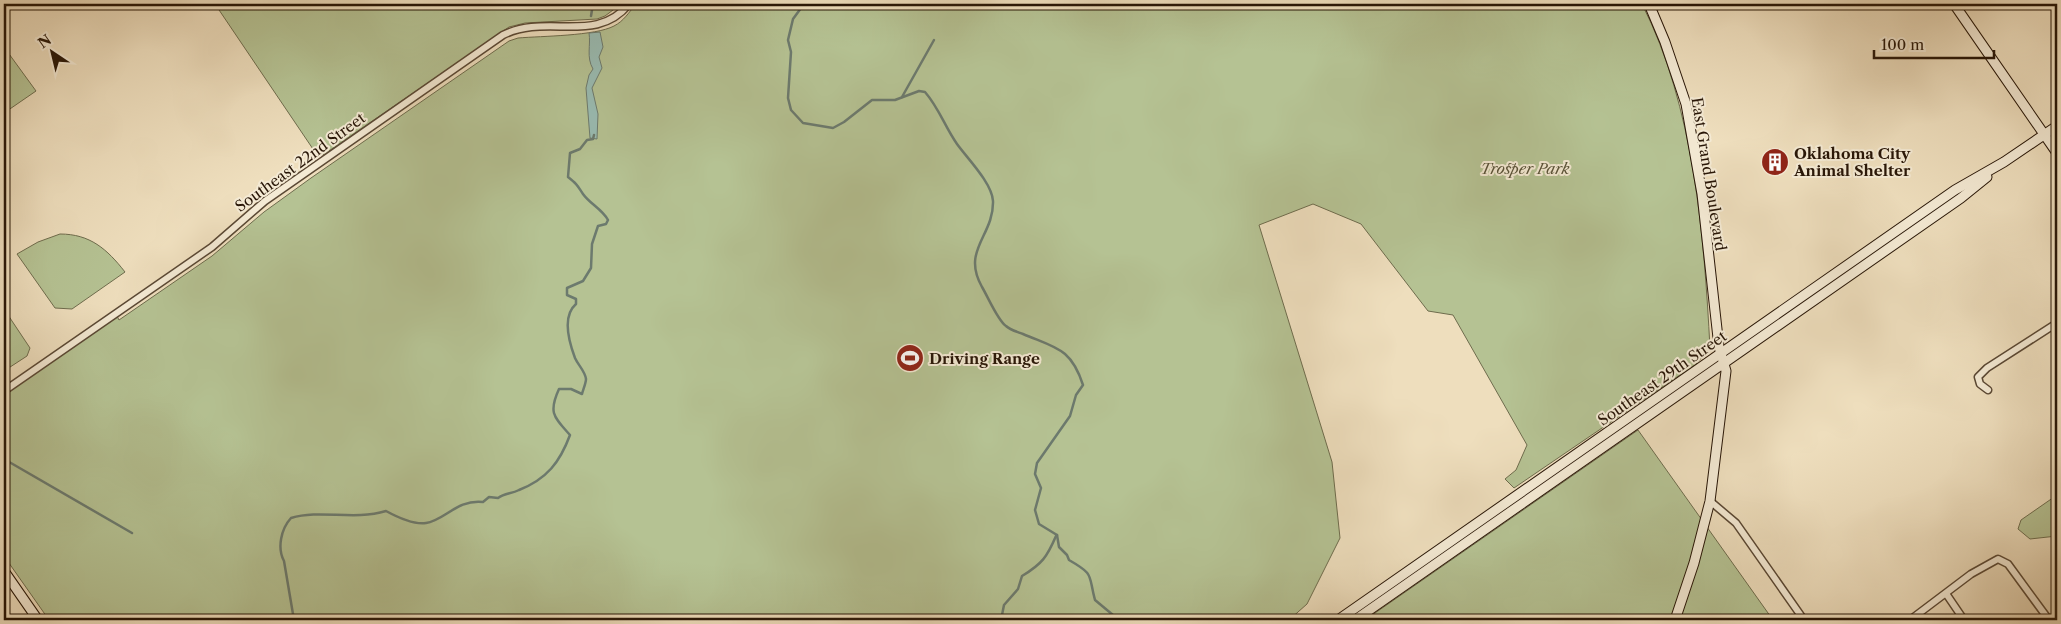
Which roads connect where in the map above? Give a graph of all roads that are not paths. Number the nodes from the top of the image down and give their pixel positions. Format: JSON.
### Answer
{"nodes":[{"id":1,"x":629,"y":4,"type":"edge"},
{"id":2,"x":1648,"y":4,"type":"edge"},
{"id":3,"x":1954,"y":4,"type":"edge"},
{"id":4,"x":2057,"y":126,"type":"edge"},
{"id":5,"x":2045,"y":135,"type":"junction"},
{"id":6,"x":2057,"y":153,"type":"edge"},
{"id":7,"x":2057,"y":323,"type":"edge"},
{"id":8,"x":1723,"y":359,"type":"junction"},
{"id":9,"x":1988,"y":390,"type":"dead end"},
{"id":10,"x":4,"y":391,"type":"edge"},
{"id":11,"x":1710,"y":501,"type":"junction"},
{"id":12,"x":4,"y":571,"type":"edge"},
{"id":13,"x":1397,"y":585,"type":"junction"},
{"id":14,"x":1947,"y":595,"type":"junction"},
{"id":15,"x":38,"y":620,"type":"edge"},
{"id":16,"x":1338,"y":620,"type":"edge"},
{"id":17,"x":1355,"y":620,"type":"edge"},
{"id":18,"x":1675,"y":620,"type":"edge"},
{"id":19,"x":1804,"y":620,"type":"edge"},
{"id":20,"x":1910,"y":620,"type":"edge"},
{"id":21,"x":1964,"y":620,"type":"edge"},
{"id":22,"x":2049,"y":620,"type":"edge"}],
"edges":[{"from":1,"to":10,"type":"street","name":"Southeast 22nd Street"},
{"from":2,"to":8,"type":"main road","name":"East Grand Boulevard"},
{"from":3,"to":5,"type":"main road"},
{"from":4,"to":5,"type":"main road","name":"Southeast 29th Street"},
{"from":5,"to":6,"type":"main road"},
{"from":5,"to":8,"type":"main road","name":"Southeast 29th Street"},
{"from":7,"to":9,"type":"street"},
{"from":8,"to":11,"type":"main road","name":"East Grand Boulevard"},
{"from":8,"to":13,"type":"main road","name":"Southeast 29th Street"},
{"from":11,"to":18,"type":"main road","name":"East Grand Boulevard"},
{"from":11,"to":19,"type":"street"},
{"from":12,"to":15,"type":"main road"},
{"from":13,"to":16,"type":"main road","name":"Southeast 29th Street"},
{"from":13,"to":17,"type":"main road","name":"Southeast 29th Street"},
{"from":14,"to":20,"type":"street"},
{"from":14,"to":21,"type":"street"},
{"from":14,"to":22,"type":"street"}]}
